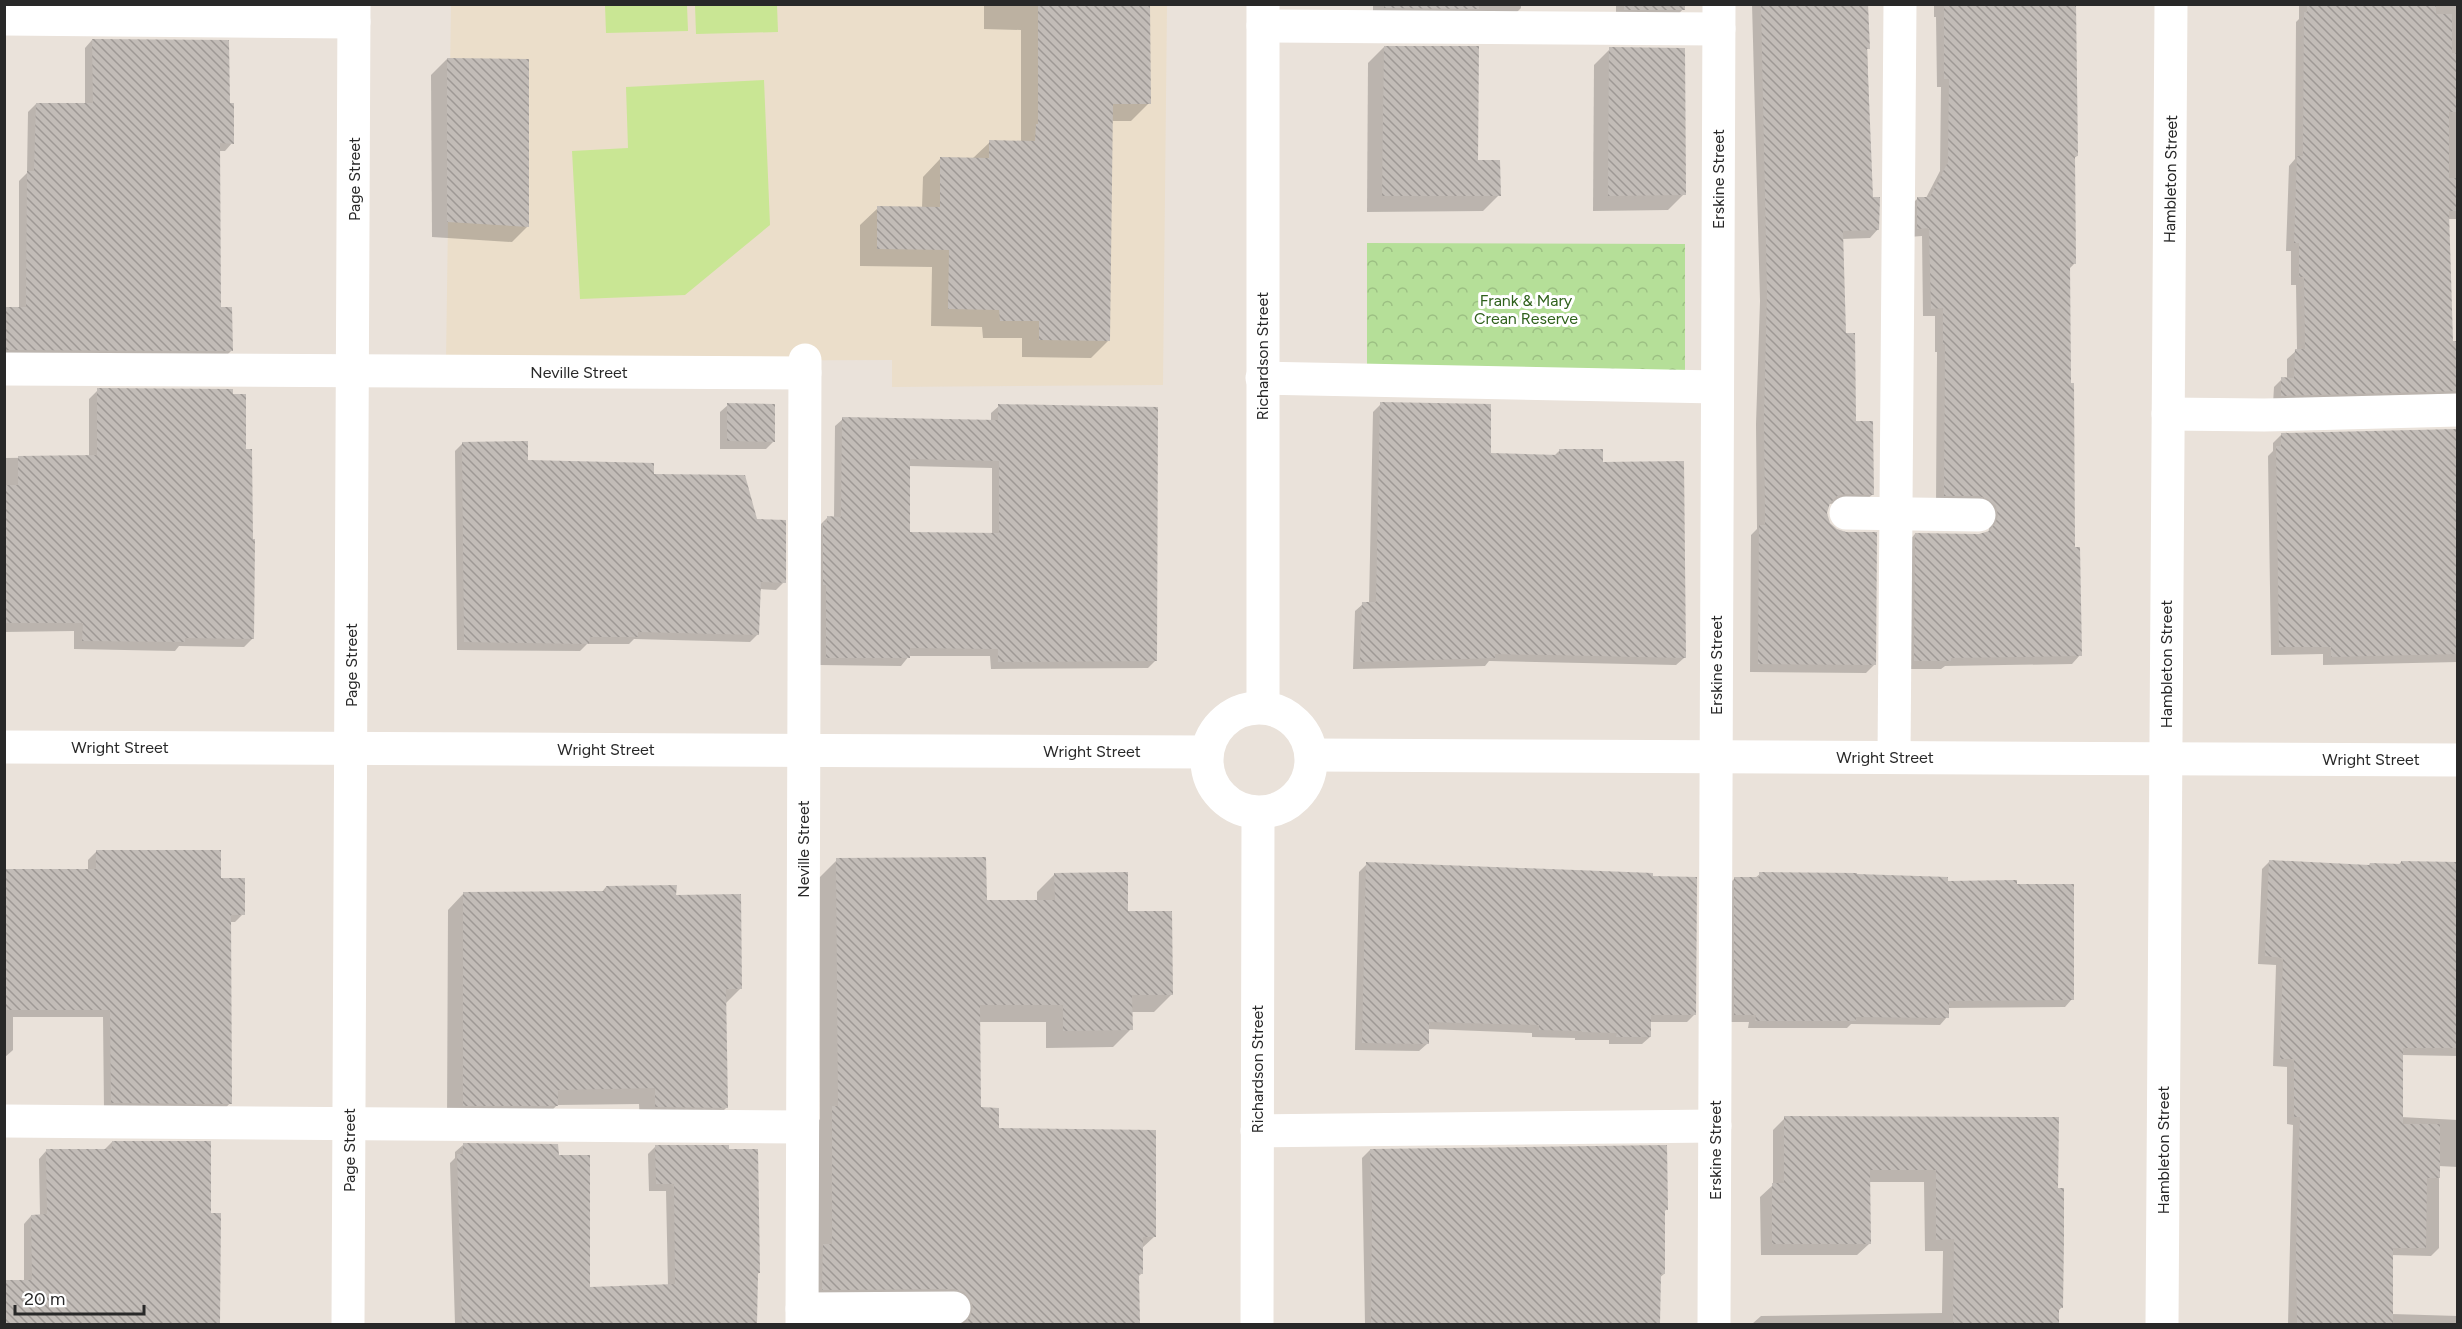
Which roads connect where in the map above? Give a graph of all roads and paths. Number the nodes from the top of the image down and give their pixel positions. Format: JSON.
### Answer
{"nodes":[{"id":1,"x":1900,"y":4,"type":"edge"},
{"id":2,"x":2171,"y":4,"type":"edge"},
{"id":3,"x":354,"y":13,"type":"edge"},
{"id":4,"x":1263,"y":15,"type":"edge"},
{"id":5,"x":1719,"y":16,"type":"edge"},
{"id":6,"x":4,"y":19,"type":"edge"},
{"id":7,"x":4,"y":369,"type":"edge"},
{"id":8,"x":353,"y":370,"type":"junction"},
{"id":9,"x":1262,"y":378,"type":"junction"},
{"id":10,"x":1717,"y":387,"type":"junction"},
{"id":11,"x":2457,"y":410,"type":"edge"},
{"id":12,"x":2168,"y":414,"type":"junction"},
{"id":13,"x":1846,"y":513,"type":"dead end"},
{"id":14,"x":1896,"y":513,"type":"junction"},
{"id":15,"x":1979,"y":515,"type":"dead end"},
{"id":16,"x":1263,"y":707,"type":"junction"},
{"id":17,"x":4,"y":747,"type":"edge"},
{"id":18,"x":351,"y":748,"type":"junction"},
{"id":19,"x":804,"y":751,"type":"junction"},
{"id":20,"x":1206,"y":752,"type":"junction"},
{"id":21,"x":1312,"y":755,"type":"junction"},
{"id":22,"x":1716,"y":757,"type":"junction"},
{"id":23,"x":1894,"y":757,"type":"junction"},
{"id":24,"x":2165,"y":759,"type":"junction"},
{"id":25,"x":2457,"y":760,"type":"edge"},
{"id":26,"x":1258,"y":814,"type":"junction"},
{"id":27,"x":4,"y":1121,"type":"edge"},
{"id":28,"x":349,"y":1124,"type":"junction"},
{"id":29,"x":1715,"y":1126,"type":"junction"},
{"id":30,"x":802,"y":1127,"type":"junction"},
{"id":31,"x":1257,"y":1131,"type":"junction"},
{"id":32,"x":954,"y":1308,"type":"dead end"},
{"id":33,"x":802,"y":1317,"type":"edge"},
{"id":34,"x":348,"y":1324,"type":"edge"},
{"id":35,"x":1257,"y":1324,"type":"edge"},
{"id":36,"x":1714,"y":1324,"type":"edge"},
{"id":37,"x":2162,"y":1324,"type":"edge"}],
"edges":[{"from":1,"to":14,"type":"street"},
{"from":2,"to":12,"type":"street","name":"Hambleton Street"},
{"from":3,"to":6,"type":"street"},
{"from":3,"to":8,"type":"street","name":"Page Street"},
{"from":4,"to":5,"type":"street"},
{"from":4,"to":9,"type":"street","name":"Richardson Street"},
{"from":5,"to":10,"type":"street","name":"Erskine Street"},
{"from":7,"to":8,"type":"street","name":"Neville Street"},
{"from":8,"to":18,"type":"street","name":"Page Street"},
{"from":8,"to":19,"type":"street","name":"Neville Street"},
{"from":9,"to":10,"type":"street"},
{"from":9,"to":16,"type":"street","name":"Richardson Street"},
{"from":10,"to":22,"type":"street","name":"Erskine Street"},
{"from":11,"to":12,"type":"street"},
{"from":12,"to":24,"type":"street","name":"Hambleton Street"},
{"from":13,"to":14,"type":"street"},
{"from":14,"to":15,"type":"street"},
{"from":14,"to":23,"type":"street"},
{"from":16,"to":20,"type":"street"},
{"from":16,"to":21,"type":"street"},
{"from":17,"to":18,"type":"street","name":"Wright Street"},
{"from":18,"to":19,"type":"street","name":"Wright Street"},
{"from":18,"to":28,"type":"street","name":"Page Street"},
{"from":19,"to":20,"type":"street","name":"Wright Street"},
{"from":19,"to":30,"type":"street","name":"Neville Street"},
{"from":20,"to":26,"type":"street"},
{"from":21,"to":22,"type":"street","name":"Wright Street"},
{"from":21,"to":26,"type":"street"},
{"from":22,"to":23,"type":"street","name":"Wright Street"},
{"from":22,"to":29,"type":"street","name":"Erskine Street"},
{"from":23,"to":24,"type":"street","name":"Wright Street"},
{"from":24,"to":25,"type":"street","name":"Wright Street"},
{"from":24,"to":37,"type":"street","name":"Hambleton Street"},
{"from":26,"to":31,"type":"street","name":"Richardson Street"},
{"from":27,"to":28,"type":"street"},
{"from":28,"to":30,"type":"street"},
{"from":28,"to":34,"type":"street","name":"Page Street"},
{"from":29,"to":31,"type":"street"},
{"from":29,"to":36,"type":"street","name":"Erskine Street"},
{"from":30,"to":33,"type":"street","name":"Neville Street"},
{"from":31,"to":35,"type":"street","name":"Richardson Street"},
{"from":32,"to":33,"type":"street"}]}
